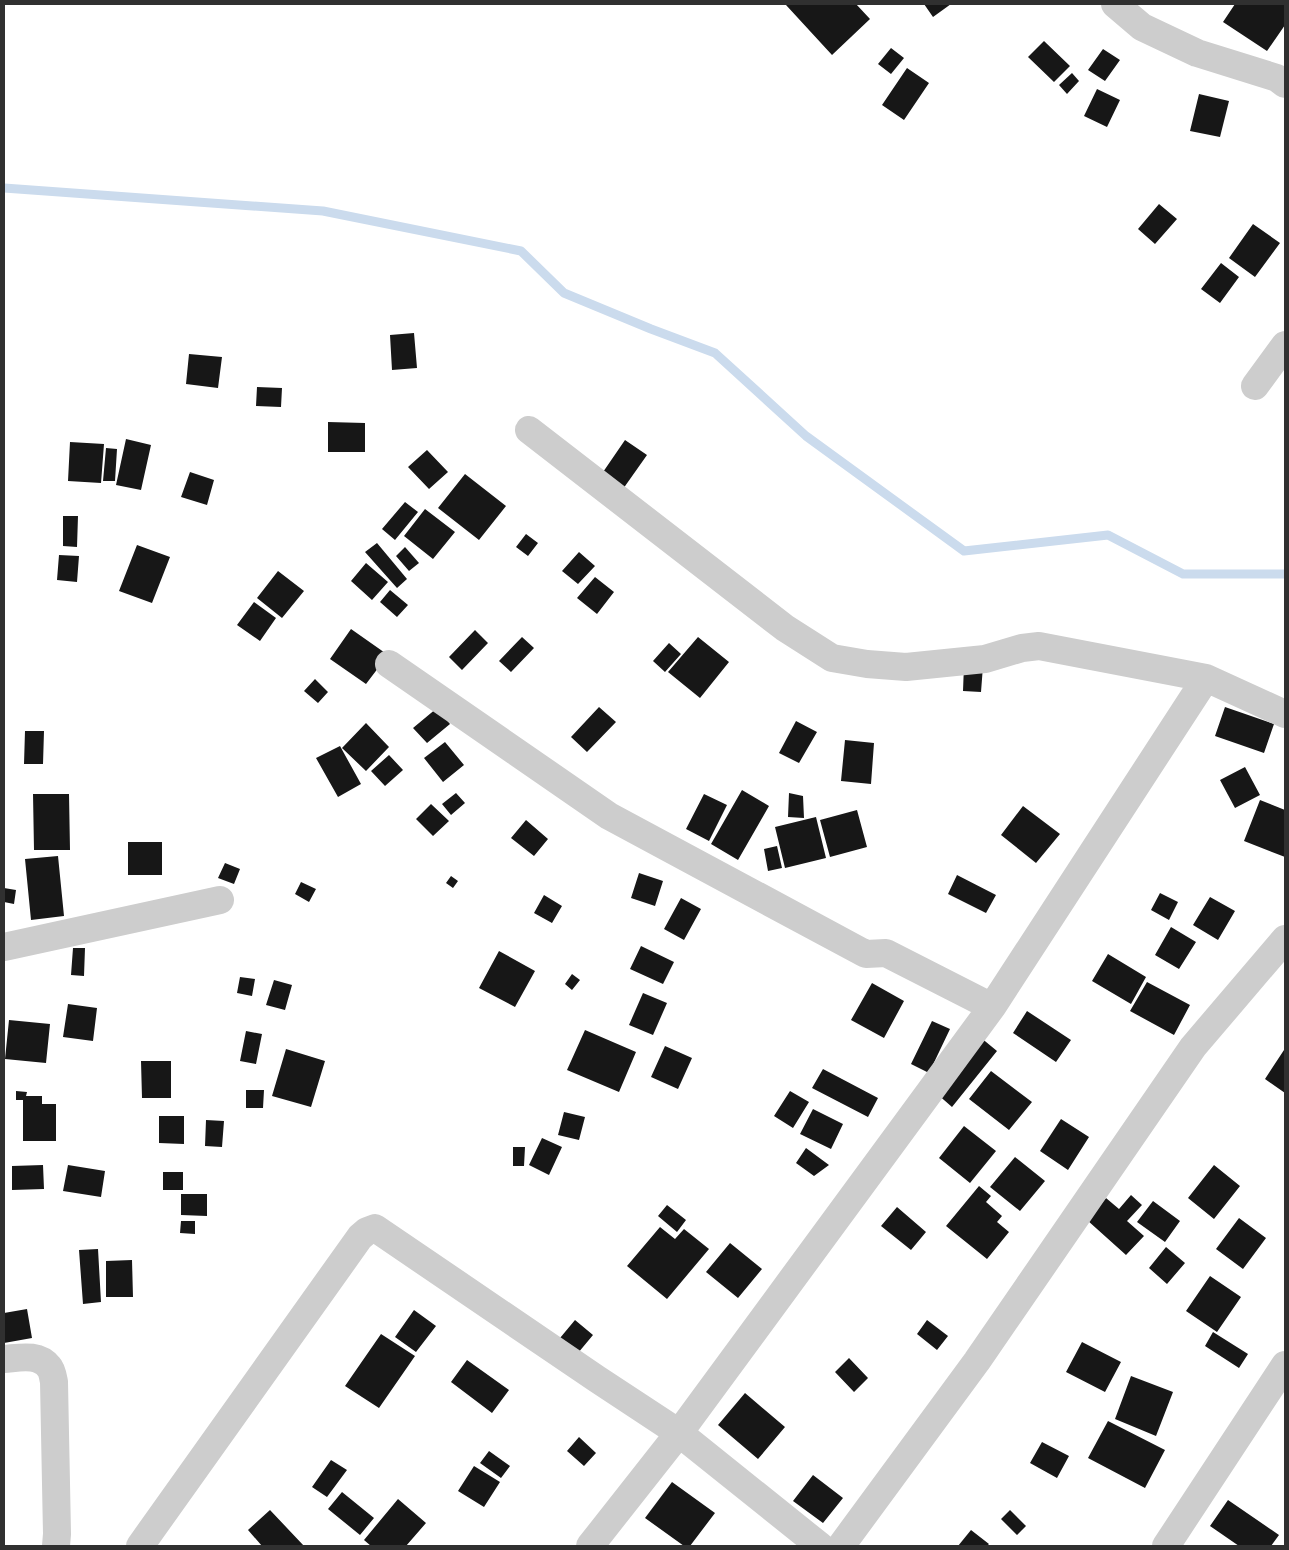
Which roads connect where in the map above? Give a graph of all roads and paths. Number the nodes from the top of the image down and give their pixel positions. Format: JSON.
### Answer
{"nodes":[{"id":1,"x":1115,"y":4,"type":"edge"},
{"id":2,"x":1285,"y":84,"type":"edge"},
{"id":3,"x":1285,"y":345,"type":"edge"},
{"id":4,"x":1254,"y":386,"type":"dead end"},
{"id":5,"x":529,"y":430,"type":"dead end"},
{"id":6,"x":389,"y":664,"type":"dead end"},
{"id":7,"x":1206,"y":678,"type":"junction"},
{"id":8,"x":1285,"y":714,"type":"edge"},
{"id":9,"x":220,"y":900,"type":"dead end"},
{"id":10,"x":1285,"y":939,"type":"edge"},
{"id":11,"x":4,"y":947,"type":"edge"},
{"id":12,"x":992,"y":1007,"type":"junction"},
{"id":13,"x":4,"y":1359,"type":"edge"},
{"id":14,"x":1285,"y":1365,"type":"edge"},
{"id":15,"x":679,"y":1433,"type":"junction"},
{"id":16,"x":56,"y":1546,"type":"edge"},
{"id":17,"x":140,"y":1546,"type":"edge"},
{"id":18,"x":590,"y":1546,"type":"edge"},
{"id":19,"x":820,"y":1546,"type":"edge"},
{"id":20,"x":841,"y":1546,"type":"edge"},
{"id":21,"x":1166,"y":1546,"type":"edge"}],
"edges":[{"from":1,"to":2,"type":"street"},
{"from":3,"to":4,"type":"street"},
{"from":5,"to":7,"type":"street"},
{"from":6,"to":12,"type":"street"},
{"from":7,"to":8,"type":"street"},
{"from":7,"to":12,"type":"street"},
{"from":9,"to":11,"type":"street"},
{"from":10,"to":20,"type":"street"},
{"from":12,"to":15,"type":"street"},
{"from":13,"to":16,"type":"street"},
{"from":14,"to":21,"type":"street"},
{"from":15,"to":17,"type":"street"},
{"from":15,"to":18,"type":"street"},
{"from":15,"to":19,"type":"street"}]}
